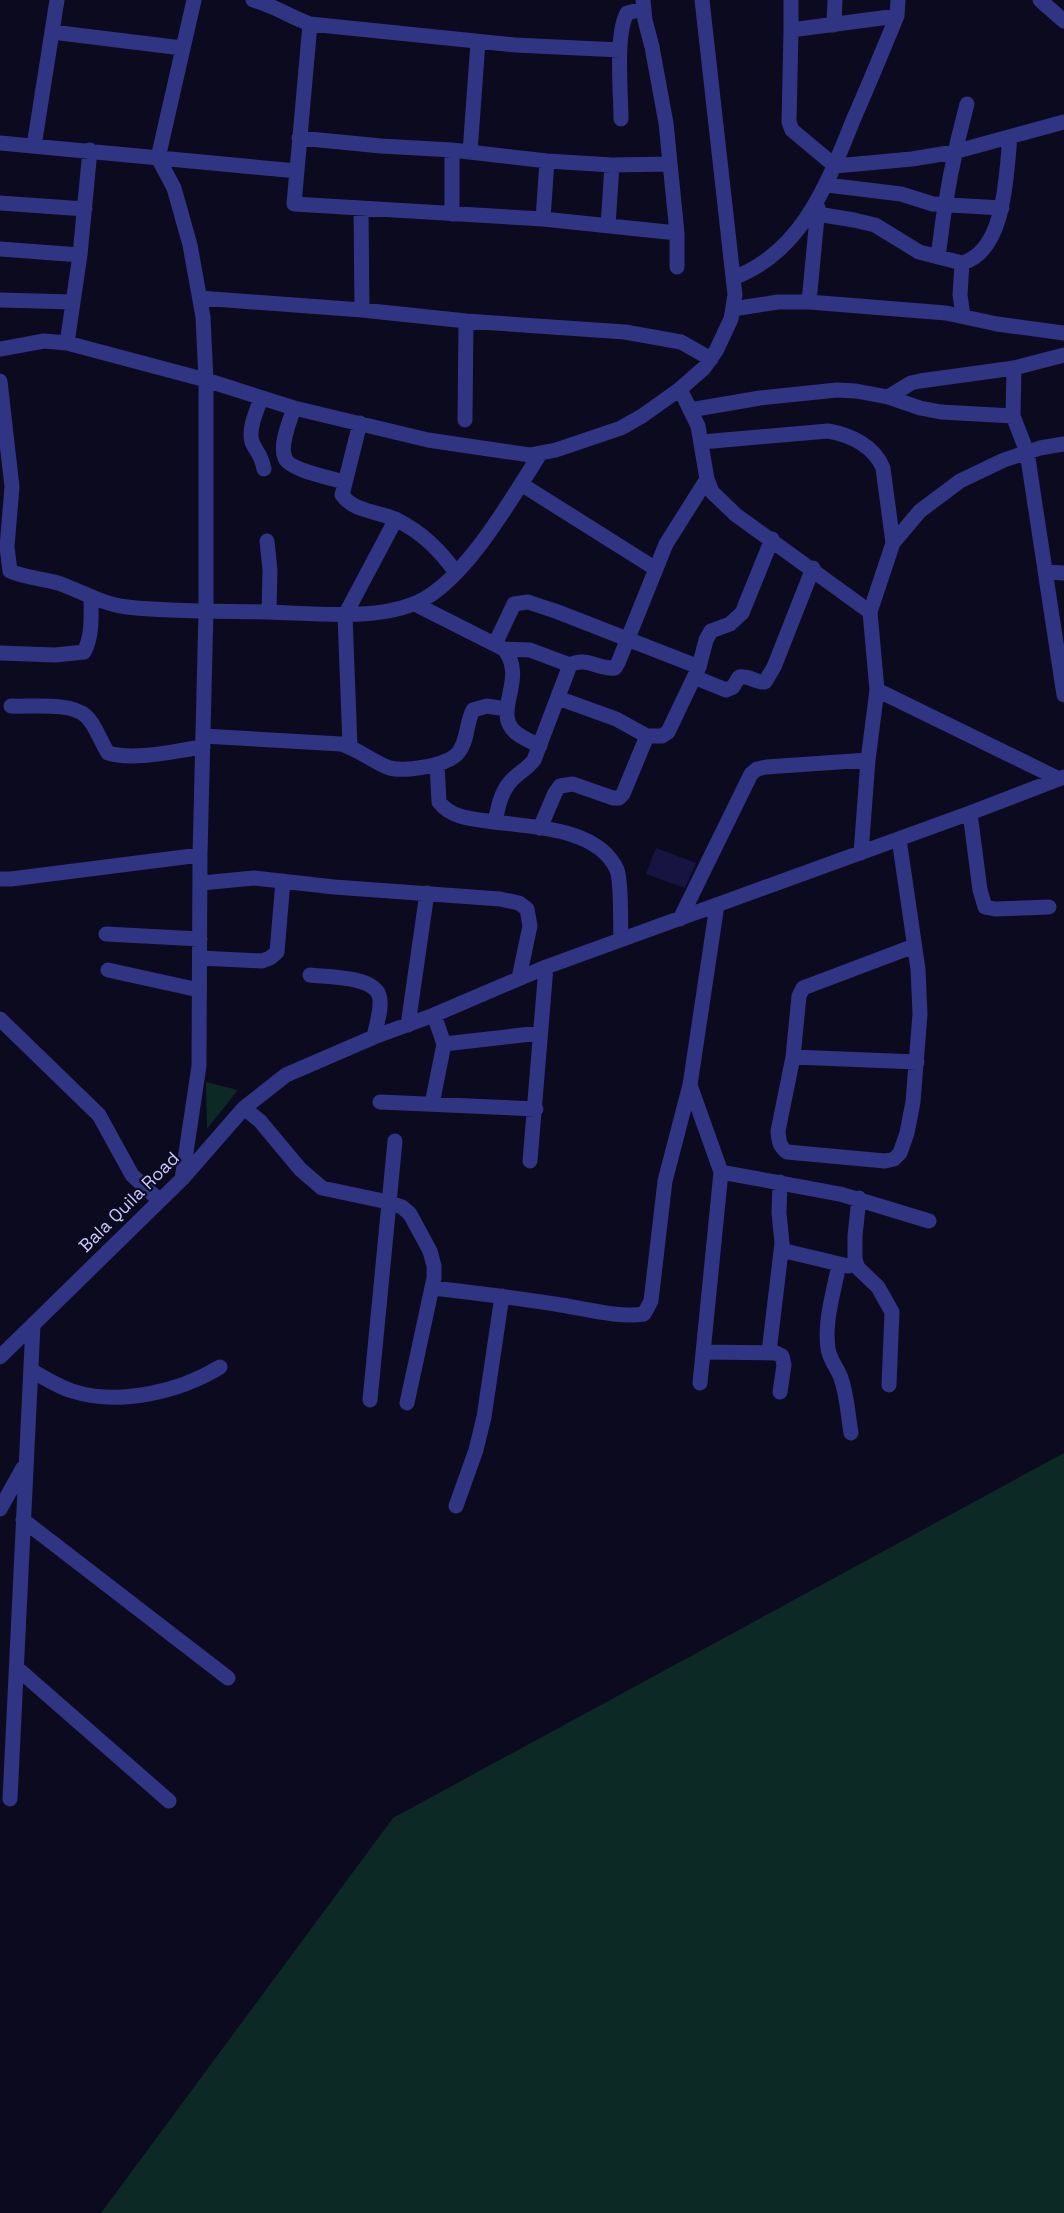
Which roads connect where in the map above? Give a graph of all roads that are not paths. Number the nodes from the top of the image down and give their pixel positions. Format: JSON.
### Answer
{"nodes":[{"id":1,"x":57,"y":0,"type":"edge"},
{"id":2,"x":194,"y":0,"type":"edge"},
{"id":3,"x":253,"y":0,"type":"edge"},
{"id":4,"x":702,"y":0,"type":"edge"},
{"id":5,"x":791,"y":0,"type":"edge"},
{"id":6,"x":835,"y":0,"type":"edge"},
{"id":7,"x":898,"y":0,"type":"edge"},
{"id":8,"x":1040,"y":0,"type":"edge"},
{"id":9,"x":643,"y":4,"type":"edge"},
{"id":10,"x":897,"y":16,"type":"junction"},
{"id":11,"x":1064,"y":21,"type":"edge"},
{"id":12,"x":310,"y":24,"type":"junction"},
{"id":13,"x":834,"y":25,"type":"junction"},
{"id":14,"x":791,"y":30,"type":"junction"},
{"id":15,"x":52,"y":32,"type":"junction"},
{"id":16,"x":478,"y":42,"type":"junction"},
{"id":17,"x":182,"y":48,"type":"junction"},
{"id":18,"x":620,"y":50,"type":"junction"},
{"id":19,"x":967,"y":104,"type":"dead end"},
{"id":20,"x":621,"y":119,"type":"dead end"},
{"id":21,"x":1064,"y":122,"type":"edge"},
{"id":22,"x":1010,"y":137,"type":"junction"},
{"id":23,"x":299,"y":138,"type":"junction"},
{"id":24,"x":0,"y":143,"type":"edge"},
{"id":25,"x":34,"y":146,"type":"junction"},
{"id":26,"x":90,"y":150,"type":"junction"},
{"id":27,"x":452,"y":150,"type":"junction"},
{"id":28,"x":470,"y":152,"type":"junction"},
{"id":29,"x":954,"y":152,"type":"junction"},
{"id":30,"x":158,"y":158,"type":"junction"},
{"id":31,"x":547,"y":161,"type":"junction"},
{"id":32,"x":669,"y":164,"type":"junction"},
{"id":33,"x":612,"y":165,"type":"junction"},
{"id":34,"x":835,"y":166,"type":"junction"},
{"id":35,"x":297,"y":171,"type":"junction"},
{"id":36,"x":827,"y":185,"type":"junction"},
{"id":37,"x":0,"y":202,"type":"edge"},
{"id":38,"x":944,"y":205,"type":"junction"},
{"id":39,"x":818,"y":207,"type":"junction"},
{"id":40,"x":1002,"y":208,"type":"junction"},
{"id":41,"x":85,"y":209,"type":"junction"},
{"id":42,"x":361,"y":209,"type":"junction"},
{"id":43,"x":452,"y":214,"type":"junction"},
{"id":44,"x":543,"y":219,"type":"junction"},
{"id":45,"x":608,"y":226,"type":"junction"},
{"id":46,"x":677,"y":233,"type":"junction"},
{"id":47,"x":0,"y":249,"type":"edge"},
{"id":48,"x":80,"y":255,"type":"junction"},
{"id":49,"x":938,"y":257,"type":"junction"},
{"id":50,"x":962,"y":263,"type":"junction"},
{"id":51,"x":677,"y":267,"type":"dead end"},
{"id":52,"x":733,"y":278,"type":"junction"},
{"id":53,"x":200,"y":298,"type":"junction"},
{"id":54,"x":0,"y":300,"type":"edge"},
{"id":55,"x":73,"y":302,"type":"junction"},
{"id":56,"x":809,"y":302,"type":"junction"},
{"id":57,"x":733,"y":309,"type":"junction"},
{"id":58,"x":362,"y":310,"type":"junction"},
{"id":59,"x":963,"y":316,"type":"junction"},
{"id":60,"x":466,"y":321,"type":"junction"},
{"id":61,"x":1064,"y":333,"type":"edge"},
{"id":62,"x":67,"y":343,"type":"junction"},
{"id":63,"x":0,"y":349,"type":"edge"},
{"id":64,"x":1064,"y":356,"type":"edge"},
{"id":65,"x":711,"y":359,"type":"junction"},
{"id":66,"x":1014,"y":368,"type":"junction"},
{"id":67,"x":206,"y":380,"type":"junction"},
{"id":68,"x":0,"y":381,"type":"edge"},
{"id":69,"x":680,"y":389,"type":"junction"},
{"id":70,"x":888,"y":397,"type":"junction"},
{"id":71,"x":261,"y":398,"type":"junction"},
{"id":72,"x":294,"y":408,"type":"junction"},
{"id":73,"x":690,"y":410,"type":"junction"},
{"id":74,"x":1013,"y":416,"type":"junction"},
{"id":75,"x":465,"y":420,"type":"dead end"},
{"id":76,"x":360,"y":423,"type":"junction"},
{"id":77,"x":702,"y":442,"type":"junction"},
{"id":78,"x":1064,"y":444,"type":"edge"},
{"id":79,"x":1027,"y":452,"type":"junction"},
{"id":80,"x":540,"y":454,"type":"junction"},
{"id":81,"x":264,"y":469,"type":"dead end"},
{"id":82,"x":707,"y":478,"type":"junction"},
{"id":83,"x":344,"y":482,"type":"junction"},
{"id":84,"x":521,"y":484,"type":"junction"},
{"id":85,"x":5,"y":505,"type":"edge"},
{"id":86,"x":396,"y":519,"type":"junction"},
{"id":87,"x":772,"y":540,"type":"junction"},
{"id":88,"x":267,"y":541,"type":"dead end"},
{"id":89,"x":893,"y":543,"type":"junction"},
{"id":90,"x":813,"y":568,"type":"junction"},
{"id":91,"x":656,"y":569,"type":"junction"},
{"id":92,"x":1046,"y":572,"type":"junction"},
{"id":93,"x":456,"y":573,"type":"junction"},
{"id":94,"x":1064,"y":573,"type":"edge"},
{"id":95,"x":91,"y":597,"type":"junction"},
{"id":96,"x":415,"y":604,"type":"junction"},
{"id":97,"x":206,"y":611,"type":"junction"},
{"id":98,"x":269,"y":612,"type":"junction"},
{"id":99,"x":870,"y":612,"type":"junction"},
{"id":100,"x":345,"y":615,"type":"junction"},
{"id":101,"x":626,"y":640,"type":"junction"},
{"id":102,"x":500,"y":646,"type":"junction"},
{"id":103,"x":0,"y":653,"type":"edge"},
{"id":104,"x":570,"y":665,"type":"junction"},
{"id":105,"x":697,"y":672,"type":"junction"},
{"id":106,"x":877,"y":690,"type":"junction"},
{"id":107,"x":1064,"y":695,"type":"edge"},
{"id":108,"x":558,"y":698,"type":"junction"},
{"id":109,"x":11,"y":706,"type":"dead end"},
{"id":110,"x":506,"y":709,"type":"junction"},
{"id":111,"x":647,"y":735,"type":"junction"},
{"id":112,"x":203,"y":742,"type":"junction"},
{"id":113,"x":540,"y":746,"type":"junction"},
{"id":114,"x":350,"y":747,"type":"junction"},
{"id":115,"x":868,"y":760,"type":"junction"},
{"id":116,"x":437,"y":764,"type":"junction"},
{"id":117,"x":1061,"y":777,"type":"edge"},
{"id":118,"x":970,"y":813,"type":"junction"},
{"id":119,"x":495,"y":822,"type":"junction"},
{"id":120,"x":540,"y":828,"type":"junction"},
{"id":121,"x":900,"y":838,"type":"junction"},
{"id":122,"x":861,"y":853,"type":"junction"},
{"id":123,"x":200,"y":855,"type":"junction"},
{"id":124,"x":0,"y":879,"type":"edge"},
{"id":125,"x":283,"y":881,"type":"junction"},
{"id":126,"x":201,"y":883,"type":"junction"},
{"id":127,"x":427,"y":893,"type":"junction"},
{"id":128,"x":717,"y":905,"type":"junction"},
{"id":129,"x":1049,"y":907,"type":"dead end"},
{"id":130,"x":680,"y":919,"type":"junction"},
{"id":131,"x":106,"y":934,"type":"dead end"},
{"id":132,"x":200,"y":939,"type":"junction"},
{"id":133,"x":621,"y":939,"type":"junction"},
{"id":134,"x":914,"y":946,"type":"junction"},
{"id":135,"x":200,"y":958,"type":"junction"},
{"id":136,"x":546,"y":967,"type":"junction"},
{"id":137,"x":108,"y":970,"type":"dead end"},
{"id":138,"x":310,"y":975,"type":"dead end"},
{"id":139,"x":519,"y":978,"type":"junction"},
{"id":140,"x":200,"y":990,"type":"junction"},
{"id":141,"x":434,"y":1015,"type":"junction"},
{"id":142,"x":1,"y":1023,"type":"edge"},
{"id":143,"x":408,"y":1025,"type":"junction"},
{"id":144,"x":540,"y":1033,"type":"junction"},
{"id":145,"x":374,"y":1037,"type":"junction"},
{"id":146,"x":444,"y":1044,"type":"junction"},
{"id":147,"x":793,"y":1057,"type":"junction"},
{"id":148,"x":917,"y":1062,"type":"junction"},
{"id":149,"x":690,"y":1085,"type":"junction"},
{"id":150,"x":380,"y":1102,"type":"dead end"},
{"id":151,"x":432,"y":1104,"type":"junction"},
{"id":152,"x":244,"y":1108,"type":"junction"},
{"id":153,"x":536,"y":1109,"type":"junction"},
{"id":154,"x":395,"y":1140,"type":"dead end"},
{"id":155,"x":530,"y":1161,"type":"dead end"},
{"id":156,"x":721,"y":1172,"type":"junction"},
{"id":157,"x":182,"y":1179,"type":"junction"},
{"id":158,"x":780,"y":1182,"type":"junction"},
{"id":159,"x":859,"y":1198,"type":"junction"},
{"id":160,"x":159,"y":1200,"type":"junction"},
{"id":161,"x":388,"y":1202,"type":"junction"},
{"id":162,"x":929,"y":1221,"type":"dead end"},
{"id":163,"x":781,"y":1250,"type":"junction"},
{"id":164,"x":839,"y":1264,"type":"junction"},
{"id":165,"x":858,"y":1268,"type":"junction"},
{"id":166,"x":433,"y":1288,"type":"junction"},
{"id":167,"x":502,"y":1296,"type":"junction"},
{"id":168,"x":33,"y":1325,"type":"junction"},
{"id":169,"x":704,"y":1352,"type":"junction"},
{"id":170,"x":770,"y":1352,"type":"junction"},
{"id":171,"x":0,"y":1357,"type":"edge"},
{"id":172,"x":220,"y":1368,"type":"dead end"},
{"id":173,"x":31,"y":1370,"type":"junction"},
{"id":174,"x":700,"y":1383,"type":"dead end"},
{"id":175,"x":889,"y":1385,"type":"dead end"},
{"id":176,"x":780,"y":1392,"type":"dead end"},
{"id":177,"x":370,"y":1400,"type":"dead end"},
{"id":178,"x":406,"y":1403,"type":"dead end"},
{"id":179,"x":851,"y":1433,"type":"dead end"},
{"id":180,"x":25,"y":1466,"type":"junction"},
{"id":181,"x":456,"y":1506,"type":"dead end"},
{"id":182,"x":0,"y":1509,"type":"edge"},
{"id":183,"x":23,"y":1520,"type":"junction"},
{"id":184,"x":18,"y":1669,"type":"junction"},
{"id":185,"x":228,"y":1678,"type":"dead end"},
{"id":186,"x":10,"y":1799,"type":"dead end"},
{"id":187,"x":169,"y":1801,"type":"dead end"}],
"edges":[{"from":1,"to":15,"type":"street"},
{"from":2,"to":17,"type":"street"},
{"from":3,"to":12,"type":"street"},
{"from":4,"to":52,"type":"street"},
{"from":5,"to":14,"type":"street"},
{"from":6,"to":13,"type":"street"},
{"from":7,"to":10,"type":"street"},
{"from":8,"to":11,"type":"street"},
{"from":9,"to":18,"type":"street"},
{"from":9,"to":32,"type":"street"},
{"from":10,"to":13,"type":"street"},
{"from":10,"to":34,"type":"street"},
{"from":12,"to":16,"type":"street"},
{"from":12,"to":23,"type":"street"},
{"from":13,"to":14,"type":"street"},
{"from":14,"to":34,"type":"street"},
{"from":15,"to":17,"type":"street"},
{"from":15,"to":25,"type":"street"},
{"from":16,"to":18,"type":"street"},
{"from":16,"to":28,"type":"street"},
{"from":17,"to":30,"type":"street"},
{"from":18,"to":20,"type":"street"},
{"from":19,"to":29,"type":"street"},
{"from":21,"to":22,"type":"street"},
{"from":22,"to":29,"type":"street"},
{"from":22,"to":40,"type":"street"},
{"from":23,"to":27,"type":"street"},
{"from":23,"to":35,"type":"street"},
{"from":24,"to":25,"type":"street"},
{"from":25,"to":26,"type":"street"},
{"from":26,"to":30,"type":"street"},
{"from":26,"to":41,"type":"street"},
{"from":27,"to":28,"type":"street"},
{"from":27,"to":43,"type":"street"},
{"from":28,"to":31,"type":"street"},
{"from":29,"to":34,"type":"street"},
{"from":29,"to":38,"type":"street"},
{"from":30,"to":35,"type":"street"},
{"from":30,"to":53,"type":"street"},
{"from":31,"to":33,"type":"street"},
{"from":31,"to":44,"type":"street"},
{"from":32,"to":33,"type":"street"},
{"from":32,"to":46,"type":"street"},
{"from":33,"to":45,"type":"street"},
{"from":34,"to":36,"type":"street"},
{"from":35,"to":42,"type":"street"},
{"from":36,"to":38,"type":"street"},
{"from":36,"to":39,"type":"street"},
{"from":37,"to":41,"type":"street"},
{"from":38,"to":40,"type":"street"},
{"from":38,"to":49,"type":"street"},
{"from":39,"to":49,"type":"street"},
{"from":39,"to":52,"type":"street"},
{"from":39,"to":56,"type":"street"},
{"from":40,"to":50,"type":"street"},
{"from":41,"to":48,"type":"street"},
{"from":42,"to":43,"type":"street"},
{"from":42,"to":58,"type":"street"},
{"from":43,"to":44,"type":"street"},
{"from":44,"to":45,"type":"street"},
{"from":45,"to":46,"type":"street"},
{"from":46,"to":51,"type":"street"},
{"from":47,"to":48,"type":"street"},
{"from":48,"to":55,"type":"street"},
{"from":49,"to":50,"type":"street"},
{"from":50,"to":59,"type":"street"},
{"from":52,"to":57,"type":"street"},
{"from":53,"to":58,"type":"street"},
{"from":53,"to":67,"type":"street"},
{"from":54,"to":55,"type":"street"},
{"from":55,"to":62,"type":"street"},
{"from":56,"to":57,"type":"street"},
{"from":56,"to":59,"type":"street"},
{"from":57,"to":65,"type":"street"},
{"from":58,"to":60,"type":"street"},
{"from":59,"to":61,"type":"street"},
{"from":60,"to":65,"type":"street"},
{"from":60,"to":75,"type":"street"},
{"from":62,"to":63,"type":"street"},
{"from":62,"to":67,"type":"street"},
{"from":64,"to":66,"type":"street"},
{"from":65,"to":69,"type":"street"},
{"from":66,"to":70,"type":"street"},
{"from":66,"to":74,"type":"street"},
{"from":67,"to":71,"type":"street"},
{"from":67,"to":97,"type":"street"},
{"from":68,"to":85,"type":"street"},
{"from":69,"to":73,"type":"street"},
{"from":69,"to":80,"type":"street"},
{"from":70,"to":73,"type":"street"},
{"from":70,"to":74,"type":"street"},
{"from":71,"to":72,"type":"street"},
{"from":71,"to":81,"type":"street"},
{"from":72,"to":76,"type":"street"},
{"from":72,"to":83,"type":"street"},
{"from":73,"to":77,"type":"street"},
{"from":74,"to":79,"type":"street"},
{"from":76,"to":80,"type":"street"},
{"from":76,"to":83,"type":"street"},
{"from":77,"to":82,"type":"street"},
{"from":77,"to":89,"type":"street"},
{"from":78,"to":79,"type":"street"},
{"from":79,"to":89,"type":"street"},
{"from":79,"to":92,"type":"street"},
{"from":80,"to":84,"type":"street"},
{"from":82,"to":87,"type":"street"},
{"from":82,"to":91,"type":"street"},
{"from":83,"to":86,"type":"street"},
{"from":84,"to":91,"type":"street"},
{"from":84,"to":93,"type":"street"},
{"from":85,"to":95,"type":"street"},
{"from":86,"to":93,"type":"street"},
{"from":86,"to":100,"type":"street"},
{"from":87,"to":90,"type":"street"},
{"from":87,"to":105,"type":"street"},
{"from":88,"to":98,"type":"street"},
{"from":89,"to":99,"type":"street"},
{"from":90,"to":99,"type":"street"},
{"from":90,"to":105,"type":"street"},
{"from":91,"to":101,"type":"street"},
{"from":92,"to":94,"type":"street"},
{"from":92,"to":107,"type":"street"},
{"from":93,"to":96,"type":"street"},
{"from":95,"to":97,"type":"street"},
{"from":95,"to":103,"type":"street"},
{"from":96,"to":100,"type":"street"},
{"from":96,"to":102,"type":"street"},
{"from":97,"to":98,"type":"street"},
{"from":97,"to":112,"type":"street"},
{"from":98,"to":100,"type":"street"},
{"from":99,"to":106,"type":"street"},
{"from":100,"to":114,"type":"street"},
{"from":101,"to":102,"type":"street"},
{"from":101,"to":104,"type":"street"},
{"from":101,"to":105,"type":"street"},
{"from":102,"to":104,"type":"street"},
{"from":102,"to":110,"type":"street"},
{"from":104,"to":108,"type":"street"},
{"from":105,"to":111,"type":"street"},
{"from":106,"to":115,"type":"street"},
{"from":106,"to":117,"type":"street"},
{"from":108,"to":111,"type":"street"},
{"from":108,"to":113,"type":"street"},
{"from":109,"to":112,"type":"street"},
{"from":110,"to":113,"type":"street"},
{"from":110,"to":116,"type":"street"},
{"from":111,"to":120,"type":"street"},
{"from":112,"to":114,"type":"street"},
{"from":112,"to":123,"type":"street"},
{"from":113,"to":119,"type":"street"},
{"from":114,"to":116,"type":"street"},
{"from":115,"to":122,"type":"street"},
{"from":115,"to":130,"type":"street"},
{"from":116,"to":119,"type":"street"},
{"from":117,"to":118,"type":"street","name":"Bala Quila Road"},
{"from":118,"to":121,"type":"street","name":"Bala Quila Road"},
{"from":118,"to":129,"type":"street"},
{"from":119,"to":120,"type":"street"},
{"from":120,"to":133,"type":"street"},
{"from":121,"to":122,"type":"street","name":"Bala Quila Road"},
{"from":121,"to":134,"type":"street"},
{"from":122,"to":128,"type":"street","name":"Bala Quila Road"},
{"from":123,"to":124,"type":"street"},
{"from":123,"to":126,"type":"street"},
{"from":125,"to":126,"type":"street"},
{"from":125,"to":127,"type":"street"},
{"from":125,"to":135,"type":"street"},
{"from":126,"to":132,"type":"street"},
{"from":127,"to":139,"type":"street"},
{"from":127,"to":143,"type":"street"},
{"from":128,"to":130,"type":"street","name":"Bala Quila Road"},
{"from":128,"to":149,"type":"street"},
{"from":130,"to":133,"type":"street","name":"Bala Quila Road"},
{"from":131,"to":132,"type":"street"},
{"from":132,"to":135,"type":"street"},
{"from":133,"to":136,"type":"street","name":"Bala Quila Road"},
{"from":134,"to":147,"type":"street"},
{"from":134,"to":148,"type":"street"},
{"from":135,"to":140,"type":"street"},
{"from":136,"to":139,"type":"street","name":"Bala Quila Road"},
{"from":136,"to":144,"type":"street"},
{"from":137,"to":140,"type":"street"},
{"from":138,"to":145,"type":"street"},
{"from":139,"to":141,"type":"street","name":"Bala Quila Road"},
{"from":140,"to":157,"type":"street"},
{"from":141,"to":143,"type":"street","name":"Bala Quila Road"},
{"from":141,"to":146,"type":"street"},
{"from":142,"to":160,"type":"street"},
{"from":143,"to":145,"type":"street","name":"Bala Quila Road"},
{"from":144,"to":146,"type":"street"},
{"from":144,"to":153,"type":"street"},
{"from":145,"to":152,"type":"street","name":"Bala Quila Road"},
{"from":146,"to":151,"type":"street"},
{"from":147,"to":148,"type":"street"},
{"from":147,"to":148,"type":"street"},
{"from":149,"to":156,"type":"street"},
{"from":149,"to":167,"type":"street"},
{"from":150,"to":151,"type":"street"},
{"from":151,"to":153,"type":"street"},
{"from":152,"to":157,"type":"street","name":"Bala Quila Road"},
{"from":152,"to":161,"type":"street"},
{"from":153,"to":155,"type":"street"},
{"from":154,"to":161,"type":"street"},
{"from":156,"to":158,"type":"street"},
{"from":156,"to":169,"type":"street"},
{"from":157,"to":160,"type":"street","name":"Bala Quila Road"},
{"from":158,"to":159,"type":"street"},
{"from":158,"to":163,"type":"street"},
{"from":159,"to":162,"type":"street"},
{"from":159,"to":165,"type":"street"},
{"from":160,"to":168,"type":"street","name":"Bala Quila Road"},
{"from":161,"to":166,"type":"street"},
{"from":161,"to":177,"type":"street"},
{"from":163,"to":164,"type":"street"},
{"from":163,"to":170,"type":"street"},
{"from":164,"to":165,"type":"street"},
{"from":164,"to":179,"type":"street"},
{"from":165,"to":175,"type":"street"},
{"from":166,"to":167,"type":"street"},
{"from":166,"to":178,"type":"street"},
{"from":167,"to":181,"type":"street"},
{"from":168,"to":171,"type":"street","name":"Bala Quila Road"},
{"from":168,"to":173,"type":"street"},
{"from":169,"to":170,"type":"street"},
{"from":169,"to":174,"type":"street"},
{"from":170,"to":176,"type":"street"},
{"from":172,"to":173,"type":"street"},
{"from":173,"to":180,"type":"street"},
{"from":180,"to":182,"type":"street"},
{"from":180,"to":183,"type":"street"},
{"from":183,"to":184,"type":"street"},
{"from":183,"to":185,"type":"street"},
{"from":184,"to":186,"type":"street"},
{"from":184,"to":187,"type":"street"}]}
